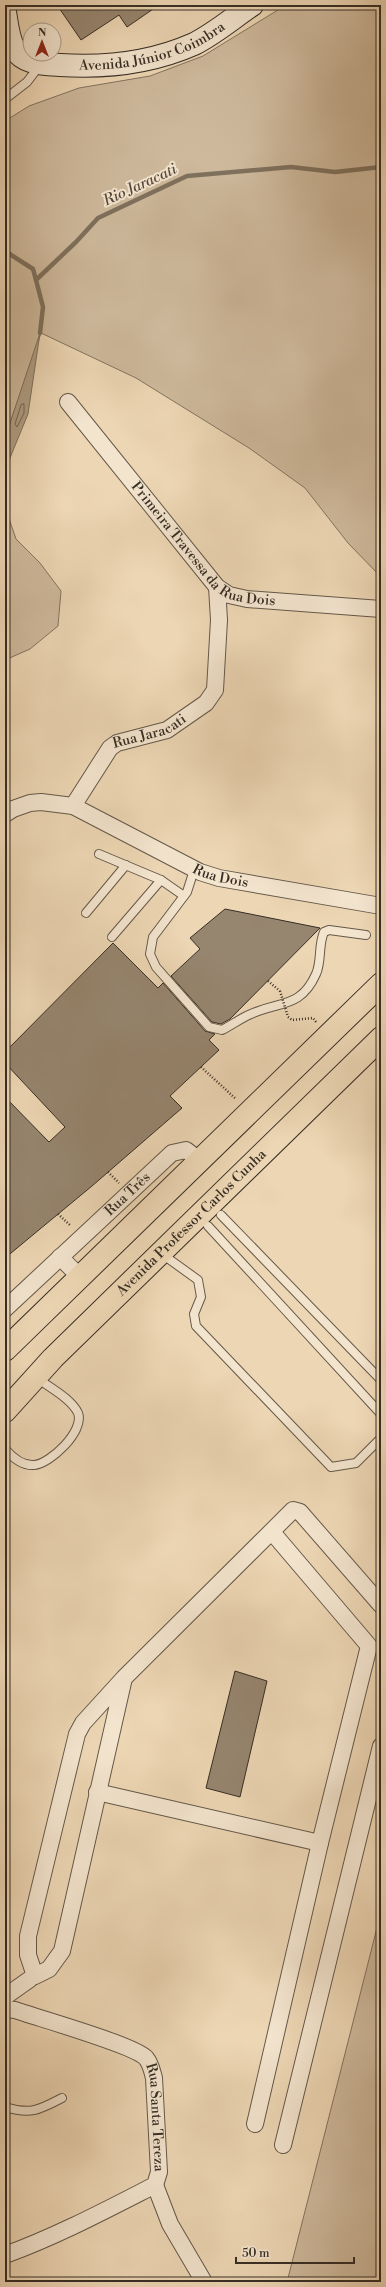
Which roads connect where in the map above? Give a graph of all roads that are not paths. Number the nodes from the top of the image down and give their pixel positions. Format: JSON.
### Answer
{"nodes":[{"id":1,"x":252,"y":5,"type":"edge"},
{"id":2,"x":5,"y":12,"type":"edge"},
{"id":3,"x":41,"y":64,"type":"junction"},
{"id":4,"x":5,"y":99,"type":"edge"},
{"id":5,"x":68,"y":402,"type":"dead end"},
{"id":6,"x":217,"y":587,"type":"junction"},
{"id":7,"x":381,"y":609,"type":"edge"},
{"id":8,"x":73,"y":806,"type":"junction"},
{"id":9,"x":5,"y":814,"type":"edge"},
{"id":10,"x":99,"y":854,"type":"dead end"},
{"id":11,"x":126,"y":865,"type":"junction"},
{"id":12,"x":194,"y":870,"type":"junction"},
{"id":13,"x":161,"y":880,"type":"junction"},
{"id":14,"x":184,"y":896,"type":"junction"},
{"id":15,"x":381,"y":906,"type":"edge"},
{"id":16,"x":86,"y":913,"type":"dead end"},
{"id":17,"x":366,"y":935,"type":"dead end"},
{"id":18,"x":112,"y":937,"type":"dead end"},
{"id":19,"x":381,"y":984,"type":"edge"},
{"id":20,"x":381,"y":1038,"type":"edge"},
{"id":21,"x":199,"y":1160,"type":"junction"},
{"id":22,"x":221,"y":1215,"type":"dead end"},
{"id":23,"x":208,"y":1226,"type":"dead end"},
{"id":24,"x":160,"y":1252,"type":"junction"},
{"id":25,"x":60,"y":1257,"type":"junction"},
{"id":26,"x":80,"y":1276,"type":"junction"},
{"id":27,"x":5,"y":1309,"type":"edge"},
{"id":28,"x":5,"y":1350,"type":"edge"},
{"id":29,"x":35,"y":1376,"type":"junction"},
{"id":30,"x":381,"y":1380,"type":"edge"},
{"id":31,"x":5,"y":1411,"type":"edge"},
{"id":32,"x":381,"y":1414,"type":"edge"},
{"id":33,"x":381,"y":1438,"type":"edge"},
{"id":34,"x":5,"y":1449,"type":"edge"},
{"id":35,"x":272,"y":1532,"type":"junction"},
{"id":36,"x":381,"y":1606,"type":"edge"},
{"id":37,"x":124,"y":1678,"type":"junction"},
{"id":38,"x":381,"y":1746,"type":"edge"},
{"id":39,"x":97,"y":1792,"type":"junction"},
{"id":40,"x":320,"y":1843,"type":"junction"},
{"id":41,"x":32,"y":1977,"type":"junction"},
{"id":42,"x":8,"y":2003,"type":"edge"},
{"id":43,"x":62,"y":2098,"type":"dead end"},
{"id":44,"x":5,"y":2107,"type":"edge"},
{"id":45,"x":255,"y":2124,"type":"dead end"},
{"id":46,"x":283,"y":2145,"type":"dead end"},
{"id":47,"x":155,"y":2185,"type":"junction"},
{"id":48,"x":5,"y":2255,"type":"edge"},
{"id":49,"x":204,"y":2282,"type":"edge"}],
"edges":[{"from":1,"to":3,"type":"street","name":"Avenida Júnior Coimbra"},
{"from":2,"to":3,"type":"street","name":"Avenida Júnior Coimbra"},
{"from":3,"to":4,"type":"lane"},
{"from":5,"to":6,"type":"street","name":"Primeira Travessa da Rua Dois"},
{"from":6,"to":7,"type":"street","name":"Primeira Travessa da Rua Dois"},
{"from":6,"to":8,"type":"street","name":"Rua Jaracati"},
{"from":8,"to":9,"type":"street"},
{"from":8,"to":12,"type":"street","name":"Rua Dois"},
{"from":10,"to":11,"type":"lane"},
{"from":11,"to":13,"type":"lane"},
{"from":11,"to":16,"type":"lane"},
{"from":12,"to":14,"type":"lane"},
{"from":12,"to":15,"type":"street","name":"Rua Dois"},
{"from":13,"to":14,"type":"lane"},
{"from":13,"to":18,"type":"lane"},
{"from":14,"to":17,"type":"lane"},
{"from":19,"to":21,"type":"main road"},
{"from":20,"to":24,"type":"main road","name":"Avenida Professor Carlos Cunha"},
{"from":21,"to":25,"type":"street","name":"Rua Três"},
{"from":21,"to":26,"type":"main road"},
{"from":22,"to":30,"type":"lane"},
{"from":23,"to":32,"type":"lane"},
{"from":24,"to":29,"type":"main road","name":"Avenida Professor Carlos Cunha"},
{"from":24,"to":33,"type":"lane"},
{"from":25,"to":26,"type":"street"},
{"from":25,"to":27,"type":"street","name":"Rua Três"},
{"from":26,"to":28,"type":"main road"},
{"from":29,"to":31,"type":"main road","name":"Avenida Professor Carlos Cunha"},
{"from":29,"to":34,"type":"lane"},
{"from":35,"to":36,"type":"street"},
{"from":35,"to":37,"type":"street"},
{"from":35,"to":40,"type":"street"},
{"from":37,"to":39,"type":"street"},
{"from":37,"to":41,"type":"street"},
{"from":38,"to":46,"type":"street"},
{"from":39,"to":40,"type":"street"},
{"from":39,"to":41,"type":"street"},
{"from":40,"to":45,"type":"street"},
{"from":41,"to":42,"type":"street"},
{"from":42,"to":47,"type":"street","name":"Rua Santa Tereza"},
{"from":43,"to":44,"type":"lane"},
{"from":47,"to":48,"type":"street","name":"Rua Santa Tereza"},
{"from":47,"to":49,"type":"street"}]}
